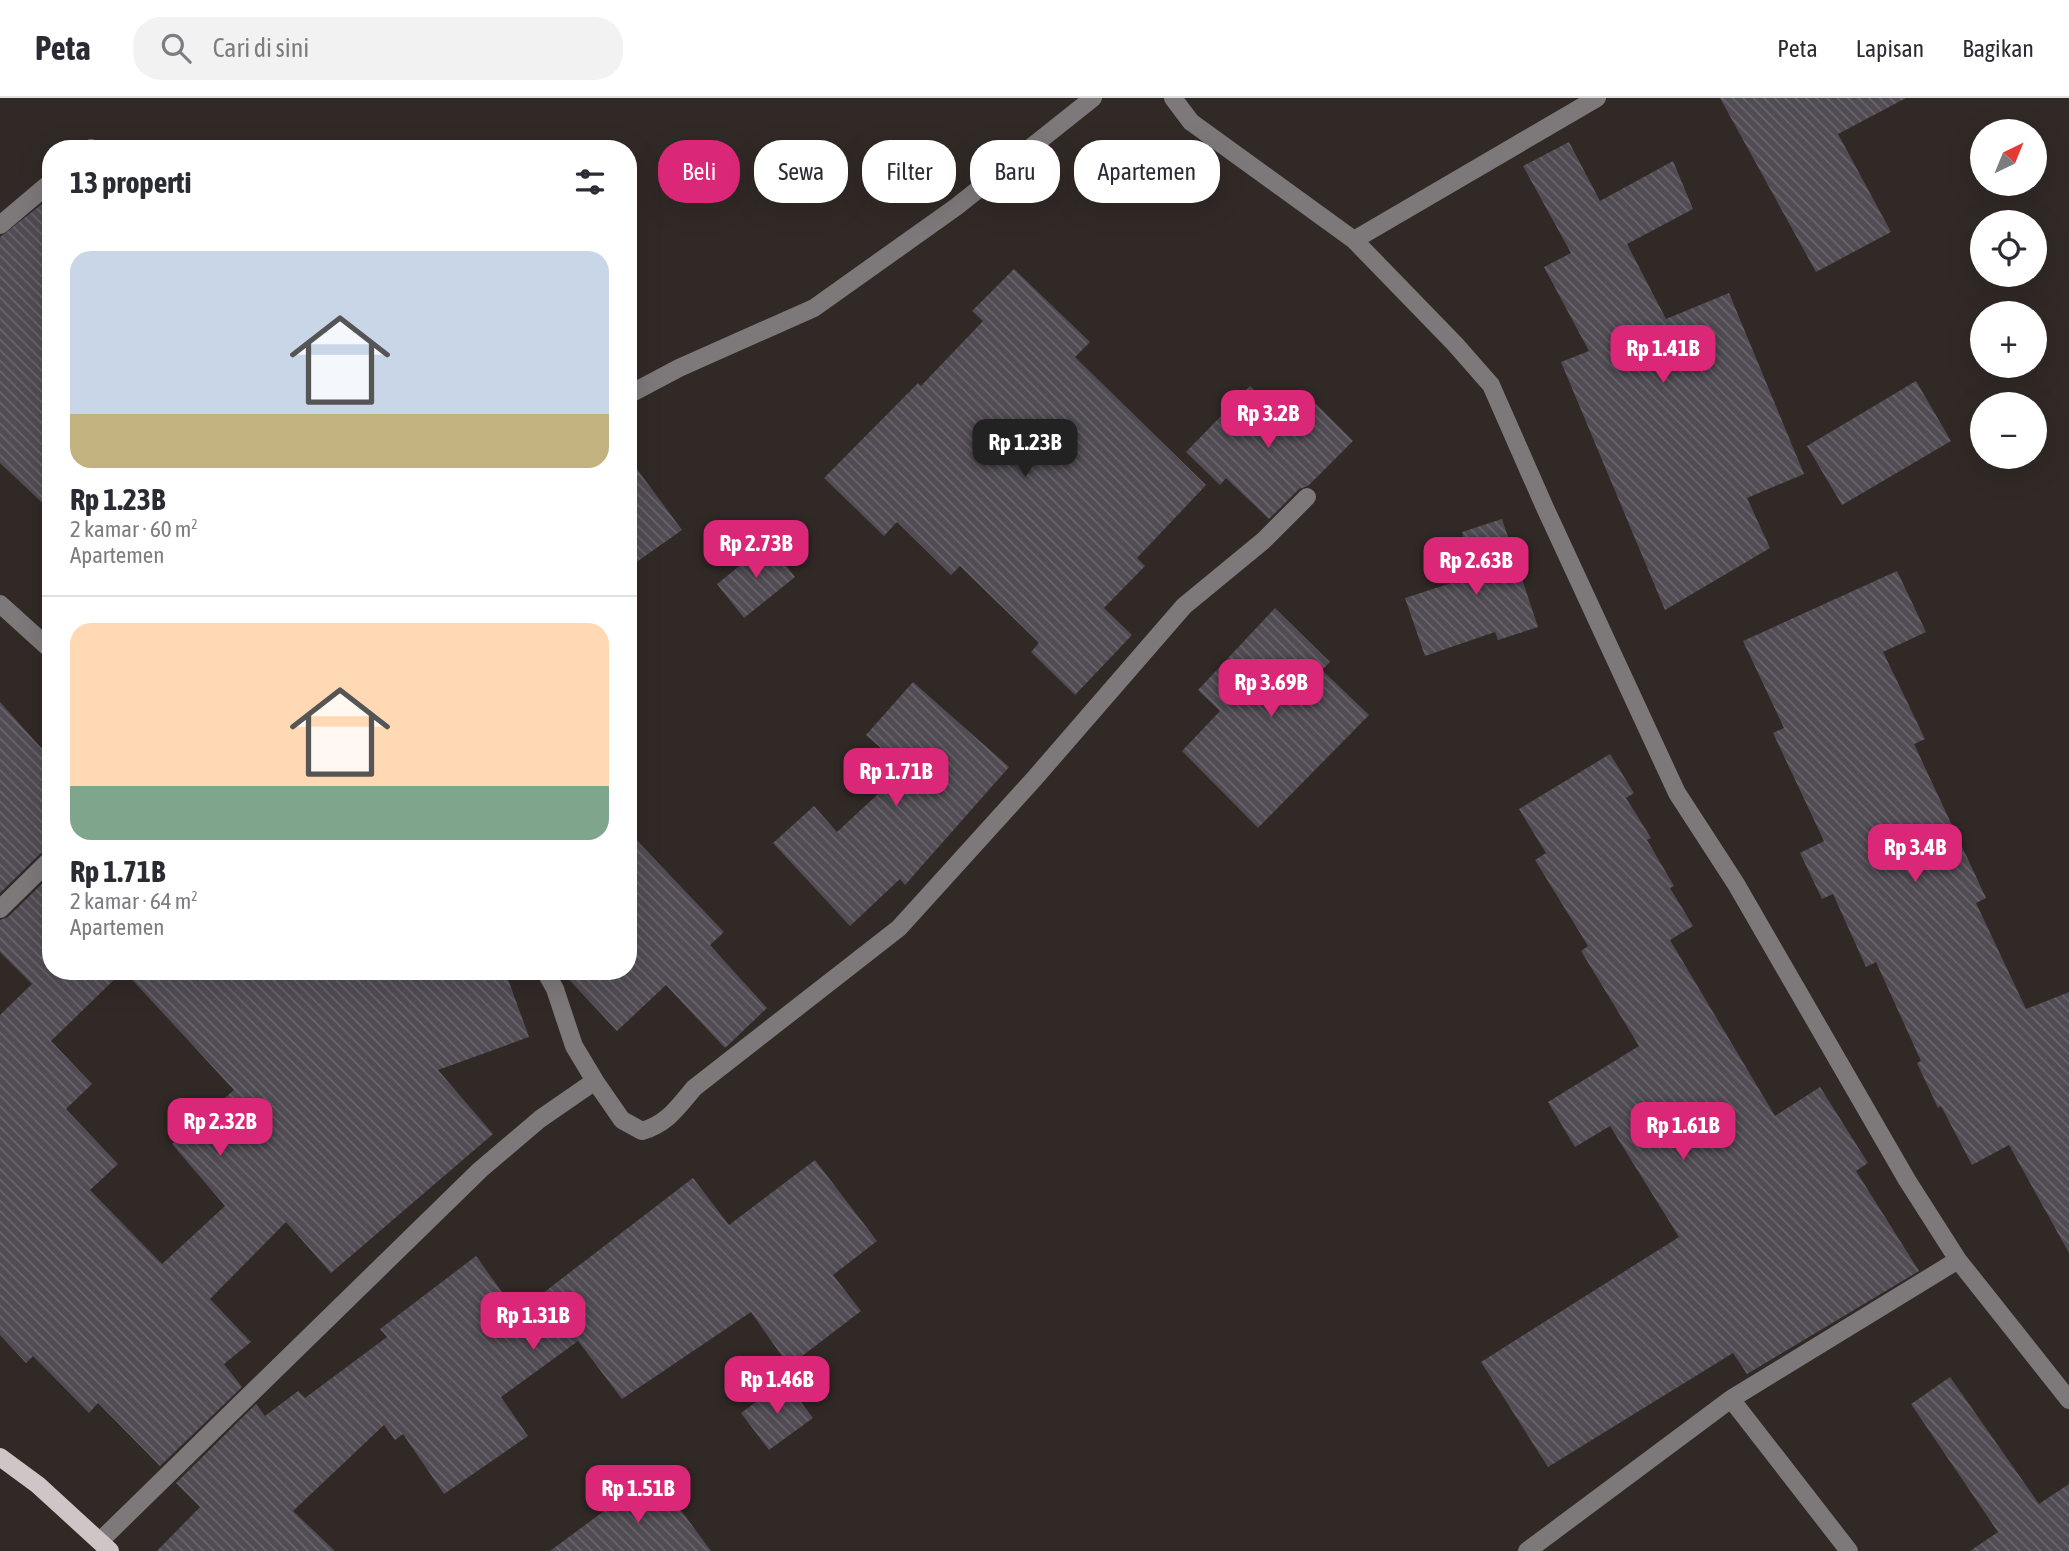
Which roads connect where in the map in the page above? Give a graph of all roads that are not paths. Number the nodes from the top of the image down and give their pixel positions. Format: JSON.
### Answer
{"nodes":[{"id":1,"x":1094,"y":98,"type":"edge"},
{"id":2,"x":1173,"y":98,"type":"edge"},
{"id":3,"x":1597,"y":98,"type":"edge"},
{"id":4,"x":42,"y":190,"type":"edge"},
{"id":5,"x":0,"y":225,"type":"edge"},
{"id":6,"x":1354,"y":240,"type":"junction"},
{"id":7,"x":637,"y":390,"type":"edge"},
{"id":8,"x":1307,"y":497,"type":"dead end"},
{"id":9,"x":0,"y":604,"type":"edge"},
{"id":10,"x":42,"y":642,"type":"edge"},
{"id":11,"x":42,"y":868,"type":"edge"},
{"id":12,"x":0,"y":909,"type":"edge"},
{"id":13,"x":550,"y":980,"type":"edge"},
{"id":14,"x":595,"y":1081,"type":"junction"},
{"id":15,"x":1958,"y":1260,"type":"junction"},
{"id":16,"x":1731,"y":1399,"type":"junction"},
{"id":17,"x":2069,"y":1400,"type":"edge"},
{"id":18,"x":0,"y":1457,"type":"edge"},
{"id":19,"x":105,"y":1546,"type":"edge"},
{"id":20,"x":1527,"y":1551,"type":"edge"},
{"id":21,"x":1849,"y":1551,"type":"edge"}],
"edges":[{"from":1,"to":7,"type":"street"},
{"from":2,"to":6,"type":"street"},
{"from":3,"to":6,"type":"street"},
{"from":4,"to":5,"type":"street"},
{"from":6,"to":15,"type":"street"},
{"from":8,"to":14,"type":"street"},
{"from":9,"to":10,"type":"street"},
{"from":11,"to":12,"type":"street"},
{"from":13,"to":14,"type":"street"},
{"from":14,"to":19,"type":"street"},
{"from":15,"to":16,"type":"street"},
{"from":15,"to":17,"type":"street"},
{"from":16,"to":20,"type":"street"},
{"from":16,"to":21,"type":"street"},
{"from":18,"to":19,"type":"main road"}]}
